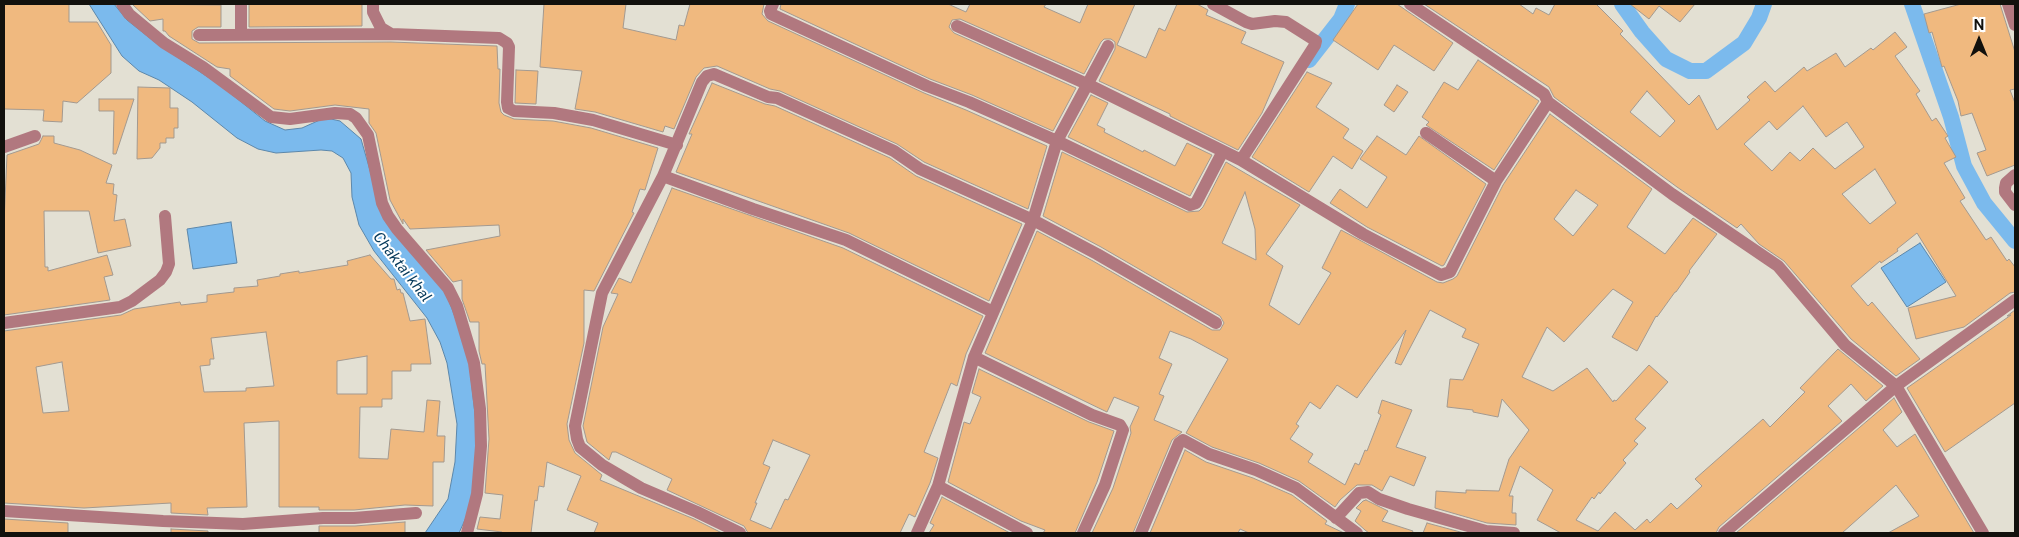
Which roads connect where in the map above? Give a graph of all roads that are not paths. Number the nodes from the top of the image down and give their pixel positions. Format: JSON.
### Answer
{"nodes":[{"id":1,"x":122,"y":4,"type":"edge"},
{"id":2,"x":241,"y":4,"type":"edge"},
{"id":3,"x":373,"y":4,"type":"edge"},
{"id":4,"x":773,"y":4,"type":"edge"},
{"id":5,"x":1213,"y":4,"type":"edge"},
{"id":6,"x":1410,"y":4,"type":"edge"},
{"id":7,"x":2008,"y":4,"type":"edge"},
{"id":8,"x":2015,"y":25,"type":"edge"},
{"id":9,"x":957,"y":26,"type":"dead end"},
{"id":10,"x":391,"y":34,"type":"junction"},
{"id":11,"x":199,"y":35,"type":"dead end"},
{"id":12,"x":241,"y":35,"type":"junction"},
{"id":13,"x":1108,"y":46,"type":"dead end"},
{"id":14,"x":1087,"y":84,"type":"junction"},
{"id":15,"x":1548,"y":102,"type":"junction"},
{"id":16,"x":1426,"y":133,"type":"dead end"},
{"id":17,"x":35,"y":136,"type":"dead end"},
{"id":18,"x":1057,"y":141,"type":"junction"},
{"id":19,"x":677,"y":145,"type":"junction"},
{"id":20,"x":4,"y":147,"type":"edge"},
{"id":21,"x":1223,"y":151,"type":"junction"},
{"id":22,"x":1241,"y":160,"type":"junction"},
{"id":23,"x":2015,"y":175,"type":"edge"},
{"id":24,"x":662,"y":176,"type":"junction"},
{"id":25,"x":1496,"y":181,"type":"junction"},
{"id":26,"x":2015,"y":205,"type":"edge"},
{"id":27,"x":165,"y":216,"type":"dead end"},
{"id":28,"x":1033,"y":220,"type":"junction"},
{"id":29,"x":2015,"y":300,"type":"edge"},
{"id":30,"x":994,"y":312,"type":"junction"},
{"id":31,"x":4,"y":323,"type":"edge"},
{"id":32,"x":1216,"y":323,"type":"dead end"},
{"id":33,"x":974,"y":357,"type":"junction"},
{"id":34,"x":1896,"y":386,"type":"junction"},
{"id":35,"x":938,"y":486,"type":"junction"},
{"id":36,"x":4,"y":511,"type":"edge"},
{"id":37,"x":416,"y":513,"type":"dead end"},
{"id":38,"x":1336,"y":518,"type":"junction"},
{"id":39,"x":1486,"y":532,"type":"edge"},
{"id":40,"x":467,"y":533,"type":"edge"},
{"id":41,"x":740,"y":533,"type":"edge"},
{"id":42,"x":918,"y":533,"type":"edge"},
{"id":43,"x":1027,"y":533,"type":"edge"},
{"id":44,"x":1083,"y":533,"type":"edge"},
{"id":45,"x":1142,"y":533,"type":"edge"},
{"id":46,"x":1357,"y":533,"type":"edge"},
{"id":47,"x":1514,"y":533,"type":"edge"},
{"id":48,"x":1724,"y":533,"type":"edge"},
{"id":49,"x":1983,"y":533,"type":"edge"}],
"edges":[{"from":1,"to":40,"type":"street"},
{"from":2,"to":12,"type":"street"},
{"from":3,"to":10,"type":"street"},
{"from":4,"to":18,"type":"street"},
{"from":5,"to":22,"type":"street"},
{"from":6,"to":15,"type":"street"},
{"from":7,"to":8,"type":"street"},
{"from":9,"to":14,"type":"street"},
{"from":10,"to":12,"type":"street"},
{"from":10,"to":19,"type":"street"},
{"from":11,"to":12,"type":"street"},
{"from":13,"to":14,"type":"street"},
{"from":14,"to":18,"type":"street"},
{"from":14,"to":21,"type":"street"},
{"from":15,"to":25,"type":"street"},
{"from":15,"to":34,"type":"street"},
{"from":16,"to":25,"type":"street"},
{"from":17,"to":20,"type":"street"},
{"from":18,"to":21,"type":"street"},
{"from":18,"to":28,"type":"street"},
{"from":19,"to":24,"type":"street"},
{"from":19,"to":28,"type":"street"},
{"from":21,"to":22,"type":"street"},
{"from":22,"to":25,"type":"street"},
{"from":23,"to":26,"type":"street"},
{"from":24,"to":30,"type":"street"},
{"from":24,"to":41,"type":"street"},
{"from":27,"to":31,"type":"street"},
{"from":28,"to":30,"type":"street"},
{"from":28,"to":32,"type":"street"},
{"from":29,"to":34,"type":"street"},
{"from":30,"to":33,"type":"street"},
{"from":33,"to":35,"type":"street"},
{"from":33,"to":44,"type":"street"},
{"from":34,"to":48,"type":"street"},
{"from":34,"to":49,"type":"street"},
{"from":35,"to":42,"type":"street"},
{"from":35,"to":43,"type":"street"},
{"from":36,"to":37,"type":"street"},
{"from":38,"to":39,"type":"street"},
{"from":38,"to":45,"type":"street"},
{"from":38,"to":46,"type":"street"},
{"from":39,"to":47,"type":"street"}]}
